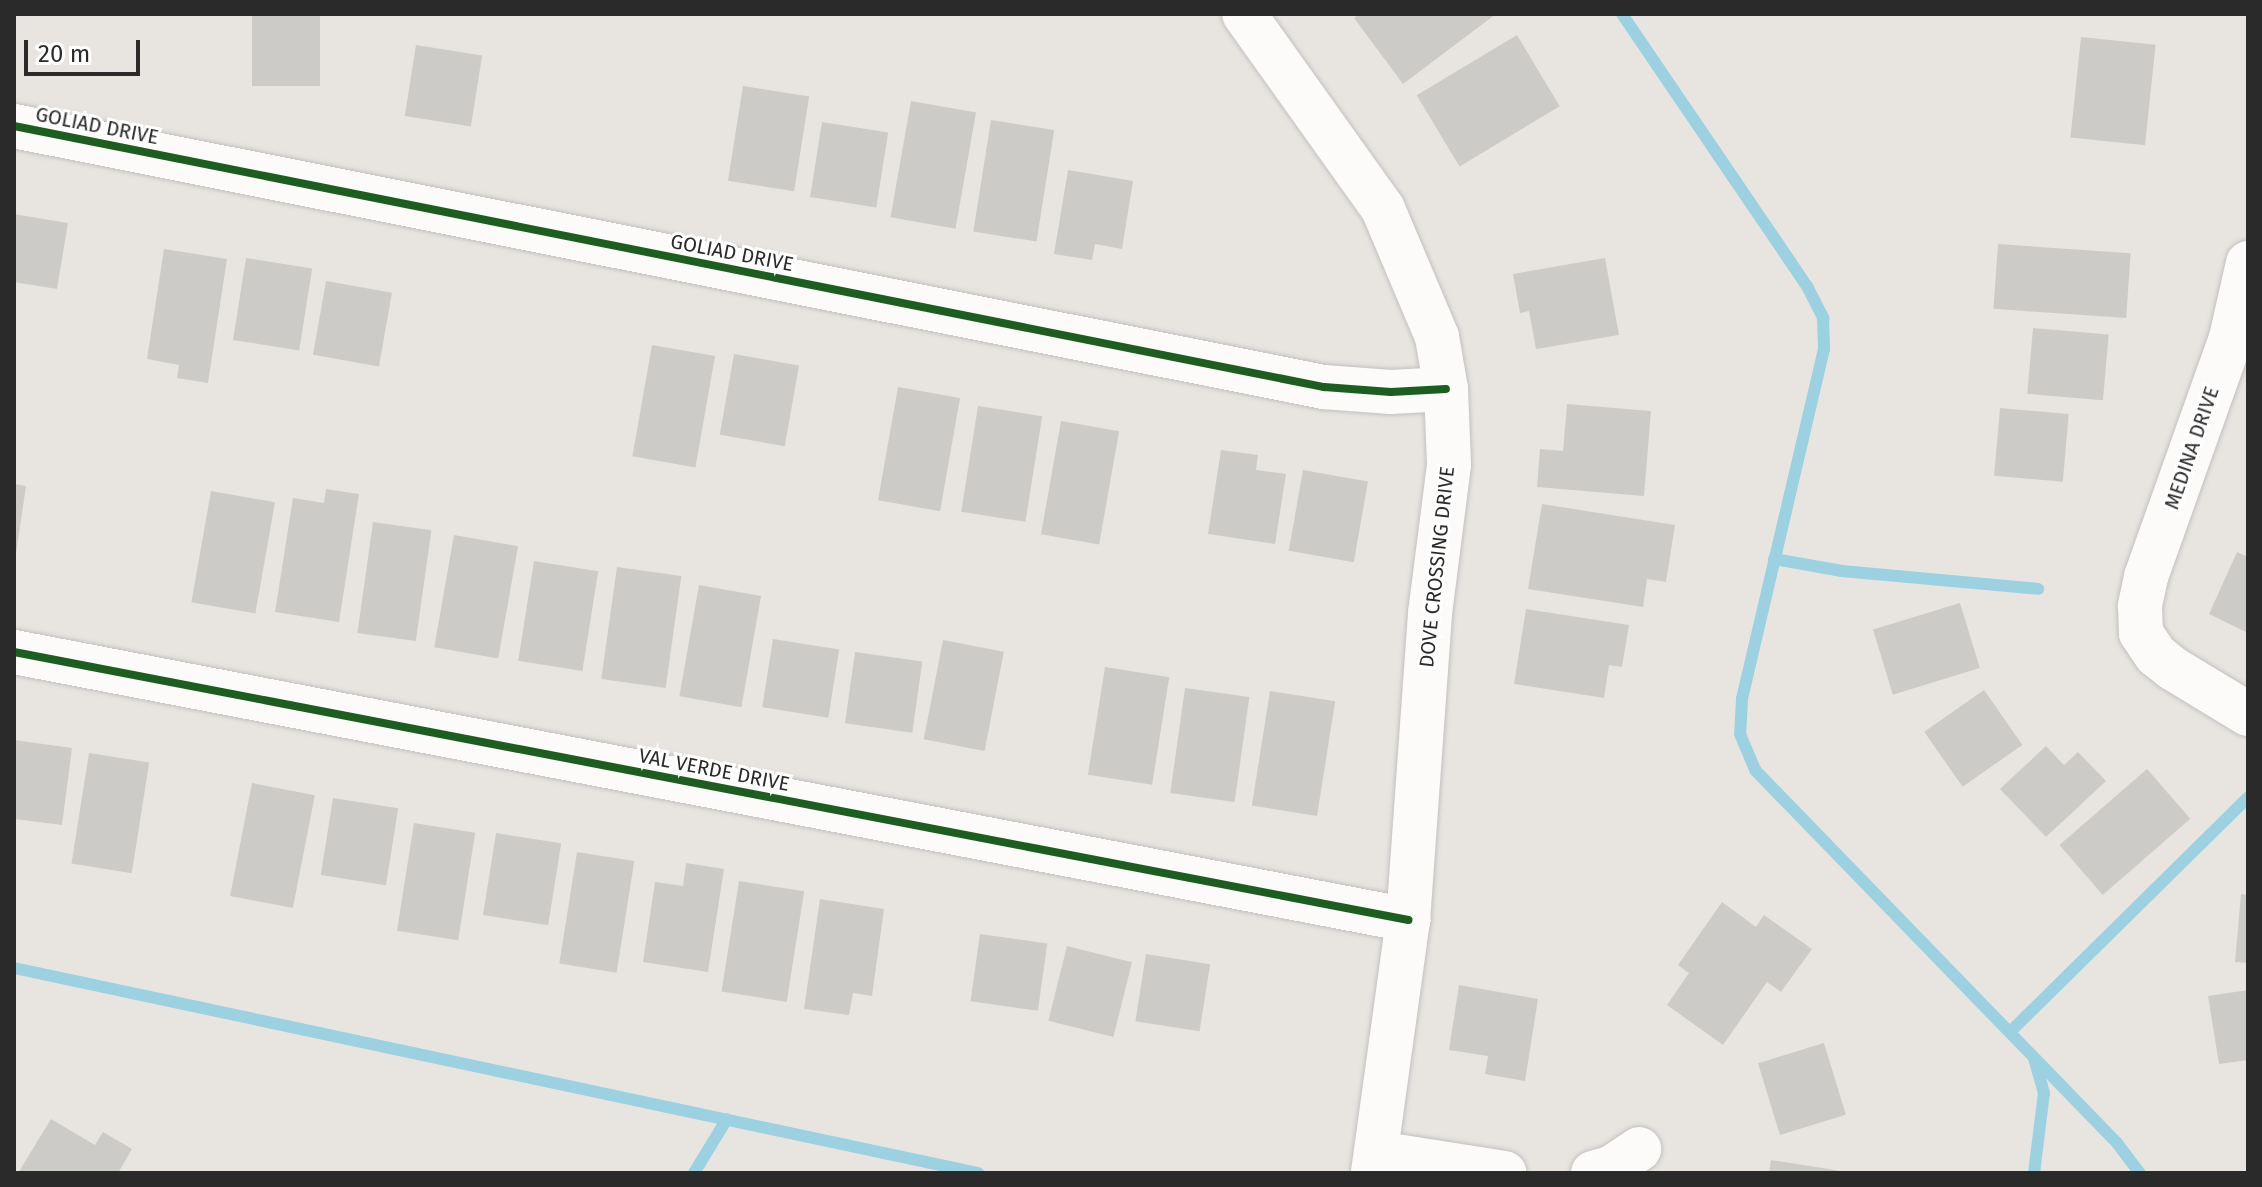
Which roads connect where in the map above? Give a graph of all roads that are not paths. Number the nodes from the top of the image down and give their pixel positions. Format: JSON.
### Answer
{"nodes":[{"id":1,"x":1244,"y":14,"type":"edge"},
{"id":2,"x":14,"y":126,"type":"edge"},
{"id":3,"x":2248,"y":263,"type":"edge"},
{"id":4,"x":1446,"y":389,"type":"junction"},
{"id":5,"x":14,"y":652,"type":"edge"},
{"id":6,"x":2248,"y":714,"type":"edge"},
{"id":7,"x":1408,"y":920,"type":"junction"},
{"id":8,"x":1639,"y":1149,"type":"dead end"},
{"id":9,"x":1375,"y":1163,"type":"edge"},
{"id":10,"x":1504,"y":1173,"type":"edge"},
{"id":11,"x":1593,"y":1173,"type":"edge"}],
"edges":[{"from":1,"to":4,"type":"street","name":"DOVE CROSSING DRIVE"},
{"from":2,"to":4,"type":"street","name":"GOLIAD DRIVE"},
{"from":3,"to":6,"type":"street","name":"MEDINA DRIVE"},
{"from":4,"to":7,"type":"street","name":"DOVE CROSSING DRIVE"},
{"from":5,"to":7,"type":"street","name":"VAL VERDE DRIVE"},
{"from":7,"to":9,"type":"street","name":"DOVE CROSSING DRIVE"},
{"from":8,"to":11,"type":"street"},
{"from":9,"to":10,"type":"street"}]}
